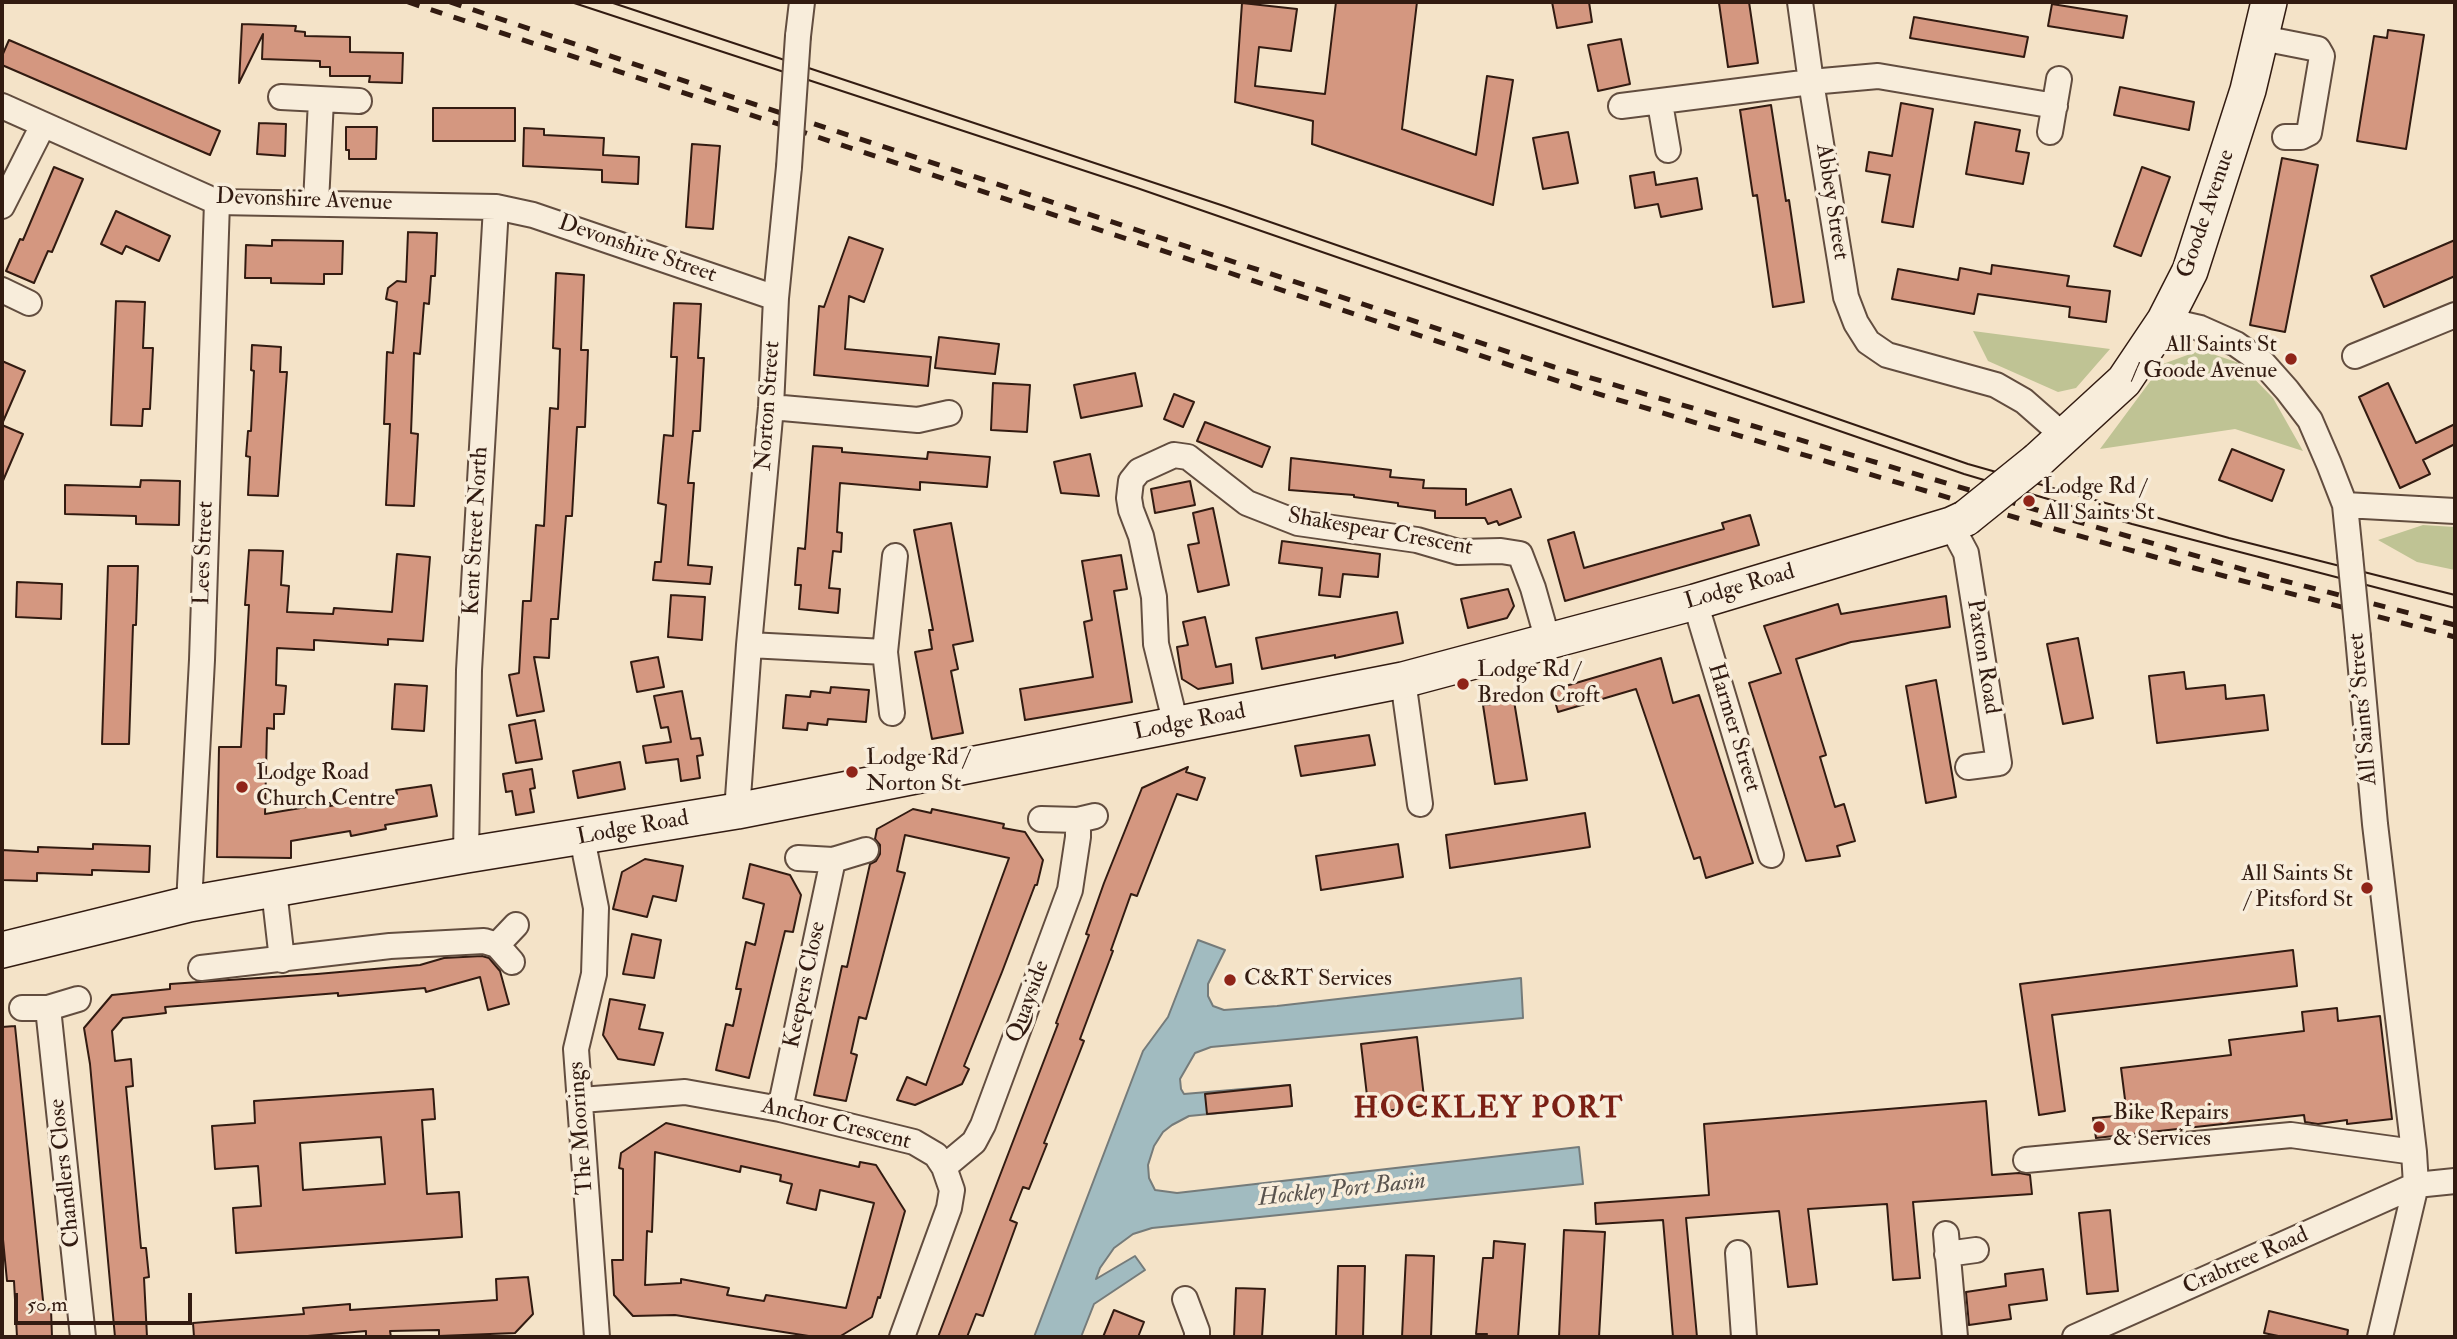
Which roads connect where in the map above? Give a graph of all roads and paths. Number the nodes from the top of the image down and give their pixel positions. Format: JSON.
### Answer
{"nodes":[{"id":1,"x":802,"y":2,"type":"edge"},
{"id":2,"x":1800,"y":2,"type":"edge"},
{"id":3,"x":2269,"y":2,"type":"edge"},
{"id":4,"x":2262,"y":38,"type":"junction"},
{"id":5,"x":2059,"y":79,"type":"dead end"},
{"id":6,"x":1811,"y":82,"type":"junction"},
{"id":7,"x":281,"y":97,"type":"dead end"},
{"id":8,"x":321,"y":100,"type":"junction"},
{"id":9,"x":359,"y":101,"type":"dead end"},
{"id":10,"x":1660,"y":103,"type":"junction"},
{"id":11,"x":2,"y":106,"type":"edge"},
{"id":12,"x":1620,"y":106,"type":"dead end"},
{"id":13,"x":2055,"y":106,"type":"junction"},
{"id":14,"x":43,"y":125,"type":"junction"},
{"id":15,"x":2050,"y":132,"type":"dead end"},
{"id":16,"x":2285,"y":137,"type":"dead end"},
{"id":17,"x":1668,"y":150,"type":"dead end"},
{"id":18,"x":218,"y":202,"type":"junction"},
{"id":19,"x":316,"y":203,"type":"junction"},
{"id":20,"x":2,"y":206,"type":"edge"},
{"id":21,"x":496,"y":207,"type":"junction"},
{"id":22,"x":2,"y":290,"type":"edge"},
{"id":23,"x":776,"y":298,"type":"junction"},
{"id":24,"x":29,"y":303,"type":"dead end"},
{"id":25,"x":2455,"y":315,"type":"edge"},
{"id":26,"x":2165,"y":320,"type":"junction"},
{"id":27,"x":2355,"y":356,"type":"dead end"},
{"id":28,"x":771,"y":407,"type":"junction"},
{"id":29,"x":949,"y":413,"type":"dead end"},
{"id":30,"x":2065,"y":437,"type":"junction"},
{"id":31,"x":2345,"y":505,"type":"junction"},
{"id":32,"x":2455,"y":511,"type":"edge"},
{"id":33,"x":1958,"y":522,"type":"junction"},
{"id":34,"x":895,"y":556,"type":"dead end"},
{"id":35,"x":1695,"y":602,"type":"junction"},
{"id":36,"x":1548,"y":641,"type":"junction"},
{"id":37,"x":749,"y":645,"type":"junction"},
{"id":38,"x":885,"y":652,"type":"junction"},
{"id":39,"x":1403,"y":680,"type":"junction"},
{"id":40,"x":892,"y":713,"type":"dead end"},
{"id":41,"x":1175,"y":725,"type":"junction"},
{"id":42,"x":1968,"y":767,"type":"dead end"},
{"id":43,"x":1420,"y":804,"type":"dead end"},
{"id":44,"x":737,"y":811,"type":"junction"},
{"id":45,"x":1041,"y":819,"type":"dead end"},
{"id":46,"x":582,"y":838,"type":"junction"},
{"id":47,"x":866,"y":850,"type":"dead end"},
{"id":48,"x":466,"y":855,"type":"junction"},
{"id":49,"x":1771,"y":855,"type":"dead end"},
{"id":50,"x":798,"y":858,"type":"dead end"},
{"id":51,"x":833,"y":860,"type":"junction"},
{"id":52,"x":274,"y":890,"type":"junction"},
{"id":53,"x":189,"y":904,"type":"junction"},
{"id":54,"x":516,"y":925,"type":"dead end"},
{"id":55,"x":2,"y":950,"type":"edge"},
{"id":56,"x":282,"y":960,"type":"junction"},
{"id":57,"x":201,"y":968,"type":"dead end"},
{"id":58,"x":78,"y":999,"type":"dead end"},
{"id":59,"x":22,"y":1008,"type":"dead end"},
{"id":60,"x":48,"y":1008,"type":"junction"},
{"id":61,"x":581,"y":1100,"type":"junction"},
{"id":62,"x":780,"y":1110,"type":"junction"},
{"id":63,"x":2414,"y":1152,"type":"junction"},
{"id":64,"x":2026,"y":1160,"type":"dead end"},
{"id":65,"x":944,"y":1167,"type":"junction"},
{"id":66,"x":2455,"y":1181,"type":"edge"},
{"id":67,"x":2416,"y":1185,"type":"junction"},
{"id":68,"x":1976,"y":1250,"type":"dead end"},
{"id":69,"x":1738,"y":1254,"type":"dead end"},
{"id":70,"x":1185,"y":1299,"type":"dead end"},
{"id":71,"x":83,"y":1337,"type":"edge"},
{"id":72,"x":597,"y":1337,"type":"edge"},
{"id":73,"x":902,"y":1337,"type":"edge"},
{"id":74,"x":1197,"y":1337,"type":"edge"},
{"id":75,"x":1744,"y":1337,"type":"edge"},
{"id":76,"x":1955,"y":1337,"type":"edge"},
{"id":77,"x":2075,"y":1337,"type":"edge"},
{"id":78,"x":2380,"y":1337,"type":"edge"}],
"edges":[{"from":1,"to":23,"type":"street","name":"Norton Street","bridge":true},
{"from":2,"to":6,"type":"street","name":"Abbey Street"},
{"from":3,"to":4,"type":"street","name":"Goode Avenue"},
{"from":4,"to":16,"type":"street"},
{"from":4,"to":26,"type":"street","name":"Goode Avenue"},
{"from":5,"to":13,"type":"street"},
{"from":6,"to":10,"type":"street"},
{"from":6,"to":13,"type":"street"},
{"from":6,"to":30,"type":"street","name":"Abbey Street"},
{"from":7,"to":8,"type":"street"},
{"from":8,"to":9,"type":"street"},
{"from":8,"to":19,"type":"street"},
{"from":10,"to":12,"type":"street"},
{"from":10,"to":17,"type":"street"},
{"from":11,"to":14,"type":"street","name":"Devonshire Avenue"},
{"from":13,"to":15,"type":"street"},
{"from":14,"to":18,"type":"street","name":"Devonshire Avenue"},
{"from":14,"to":20,"type":"street"},
{"from":18,"to":19,"type":"street","name":"Devonshire Avenue"},
{"from":18,"to":53,"type":"street","name":"Lees Street"},
{"from":19,"to":21,"type":"street","name":"Devonshire Avenue"},
{"from":21,"to":23,"type":"street","name":"Devonshire Street"},
{"from":21,"to":48,"type":"street","name":"Kent Street North"},
{"from":22,"to":24,"type":"street"},
{"from":23,"to":28,"type":"street","name":"Norton Street"},
{"from":25,"to":27,"type":"street"},
{"from":26,"to":30,"type":"street","name":"Goode Avenue"},
{"from":26,"to":31,"type":"street","name":"All Saints' Street"},
{"from":28,"to":29,"type":"street"},
{"from":28,"to":37,"type":"street","name":"Norton Street"},
{"from":30,"to":33,"type":"street","name":"Lodge Road","bridge":true},
{"from":31,"to":32,"type":"street"},
{"from":31,"to":63,"type":"street","name":"All Saints' Street","bridge":true},
{"from":33,"to":35,"type":"street","name":"Lodge Road"},
{"from":33,"to":42,"type":"street","name":"Paxton Road"},
{"from":34,"to":38,"type":"street"},
{"from":35,"to":36,"type":"street","name":"Lodge Road"},
{"from":35,"to":49,"type":"street","name":"Harmer Street"},
{"from":36,"to":39,"type":"street","name":"Lodge Road"},
{"from":36,"to":41,"type":"street","name":"Shakespear Crescent"},
{"from":37,"to":38,"type":"street"},
{"from":37,"to":44,"type":"street","name":"Norton Street"},
{"from":38,"to":40,"type":"street"},
{"from":39,"to":41,"type":"street","name":"Lodge Road"},
{"from":39,"to":43,"type":"street"},
{"from":41,"to":44,"type":"street","name":"Lodge Road"},
{"from":44,"to":46,"type":"street","name":"Lodge Road"},
{"from":45,"to":65,"type":"street","name":"Quayside"},
{"from":46,"to":48,"type":"street","name":"Lodge Road"},
{"from":46,"to":61,"type":"street","name":"The Moorings"},
{"from":47,"to":51,"type":"street"},
{"from":48,"to":52,"type":"street","name":"Lodge Road"},
{"from":50,"to":51,"type":"street"},
{"from":51,"to":62,"type":"street","name":"Keepers Close"},
{"from":52,"to":53,"type":"street","name":"Lodge Road"},
{"from":52,"to":56,"type":"street"},
{"from":53,"to":55,"type":"street","name":"Lodge Road"},
{"from":54,"to":56,"type":"street"},
{"from":56,"to":57,"type":"street"},
{"from":58,"to":60,"type":"street"},
{"from":59,"to":60,"type":"street"},
{"from":60,"to":71,"type":"street","name":"Chandlers Close"},
{"from":61,"to":62,"type":"street","name":"Anchor Crescent"},
{"from":61,"to":72,"type":"street","name":"The Moorings"},
{"from":62,"to":65,"type":"street","name":"Anchor Crescent"},
{"from":63,"to":64,"type":"street"},
{"from":63,"to":67,"type":"street","name":"All Saints' Street"},
{"from":65,"to":73,"type":"street"},
{"from":66,"to":67,"type":"street","name":"Crabtree Road"},
{"from":67,"to":77,"type":"street","name":"Crabtree Road"},
{"from":67,"to":78,"type":"street","name":"All Saints' Street"},
{"from":68,"to":76,"type":"street"},
{"from":69,"to":75,"type":"street"},
{"from":70,"to":74,"type":"street"}]}
